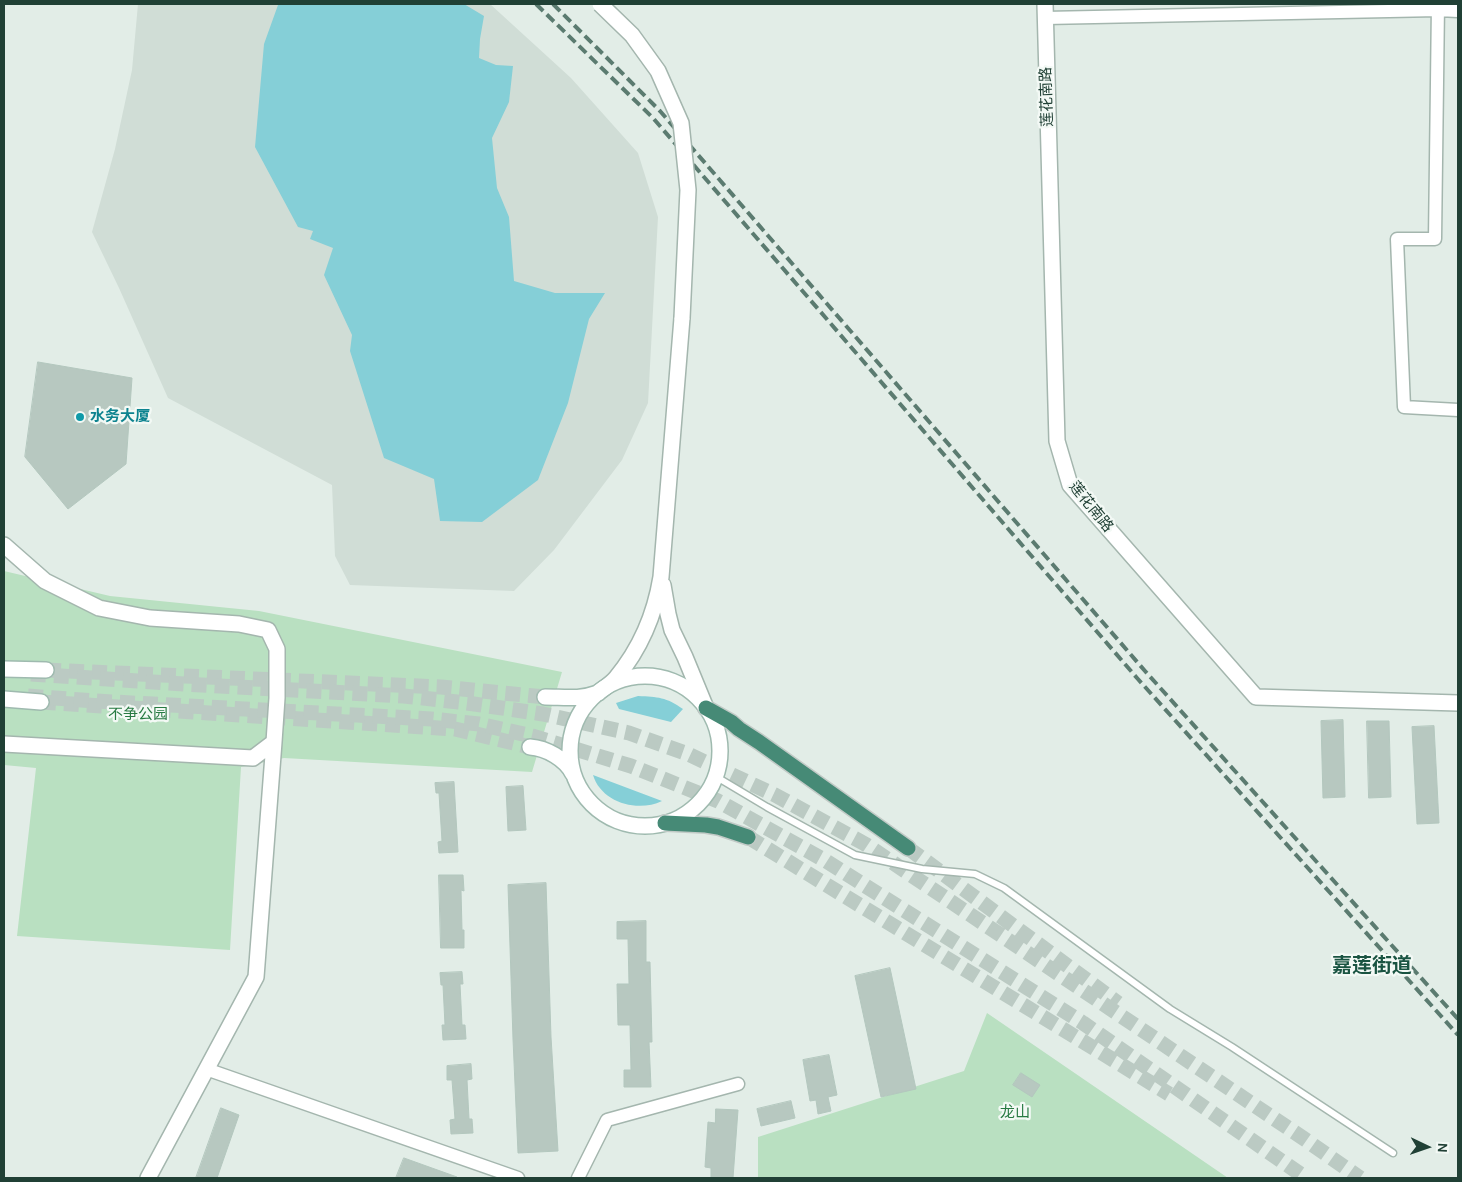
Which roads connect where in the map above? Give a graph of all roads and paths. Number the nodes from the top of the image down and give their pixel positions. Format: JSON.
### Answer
{"nodes":[{"id":1,"x":600,"y":4,"type":"edge"},
{"id":2,"x":1438,"y":7,"type":"edge"},
{"id":3,"x":1045,"y":11,"type":"edge"},
{"id":4,"x":1458,"y":11,"type":"edge"},
{"id":5,"x":1458,"y":410,"type":"edge"},
{"id":6,"x":4,"y":545,"type":"edge"},
{"id":7,"x":661,"y":577,"type":"junction"},
{"id":8,"x":4,"y":668,"type":"edge"},
{"id":9,"x":46,"y":670,"type":"tunnel mouth"},
{"id":10,"x":598,"y":693,"type":"junction"},
{"id":11,"x":544,"y":697,"type":"tunnel mouth"},
{"id":12,"x":4,"y":699,"type":"edge"},
{"id":13,"x":41,"y":702,"type":"tunnel mouth"},
{"id":14,"x":1458,"y":703,"type":"edge"},
{"id":15,"x":706,"y":708,"type":"junction"},
{"id":16,"x":274,"y":742,"type":"junction"},
{"id":17,"x":4,"y":744,"type":"edge"},
{"id":18,"x":530,"y":747,"type":"tunnel mouth"},
{"id":19,"x":715,"y":776,"type":"junction"},
{"id":20,"x":574,"y":777,"type":"junction"},
{"id":21,"x":666,"y":823,"type":"junction"},
{"id":22,"x":748,"y":837,"type":"tunnel mouth"},
{"id":23,"x":908,"y":848,"type":"tunnel mouth"},
{"id":24,"x":206,"y":1069,"type":"junction"},
{"id":25,"x":738,"y":1084,"type":"dead end"},
{"id":26,"x":1393,"y":1153,"type":"dead end"},
{"id":27,"x":148,"y":1178,"type":"edge"},
{"id":28,"x":518,"y":1178,"type":"edge"},
{"id":29,"x":578,"y":1178,"type":"edge"}],
"edges":[{"from":1,"to":7,"type":"street","bridge":true},
{"from":2,"to":3,"type":"street"},
{"from":2,"to":4,"type":"street"},
{"from":2,"to":5,"type":"street"},
{"from":3,"to":14,"type":"street","name":"莲花南路"},
{"from":6,"to":16,"type":"street"},
{"from":7,"to":10,"type":"street"},
{"from":7,"to":15,"type":"street"},
{"from":8,"to":9,"type":"street"},
{"from":10,"to":11,"type":"street"},
{"from":10,"to":15,"type":"street"},
{"from":10,"to":20,"type":"street"},
{"from":12,"to":13,"type":"street"},
{"from":15,"to":19,"type":"street"},
{"from":15,"to":23,"type":"highway"},
{"from":16,"to":17,"type":"street"},
{"from":16,"to":24,"type":"street"},
{"from":18,"to":20,"type":"street"},
{"from":19,"to":21,"type":"street"},
{"from":19,"to":26,"type":"lane"},
{"from":20,"to":21,"type":"street"},
{"from":21,"to":22,"type":"highway"},
{"from":24,"to":27,"type":"street"},
{"from":24,"to":28,"type":"street"},
{"from":25,"to":29,"type":"street"}]}
